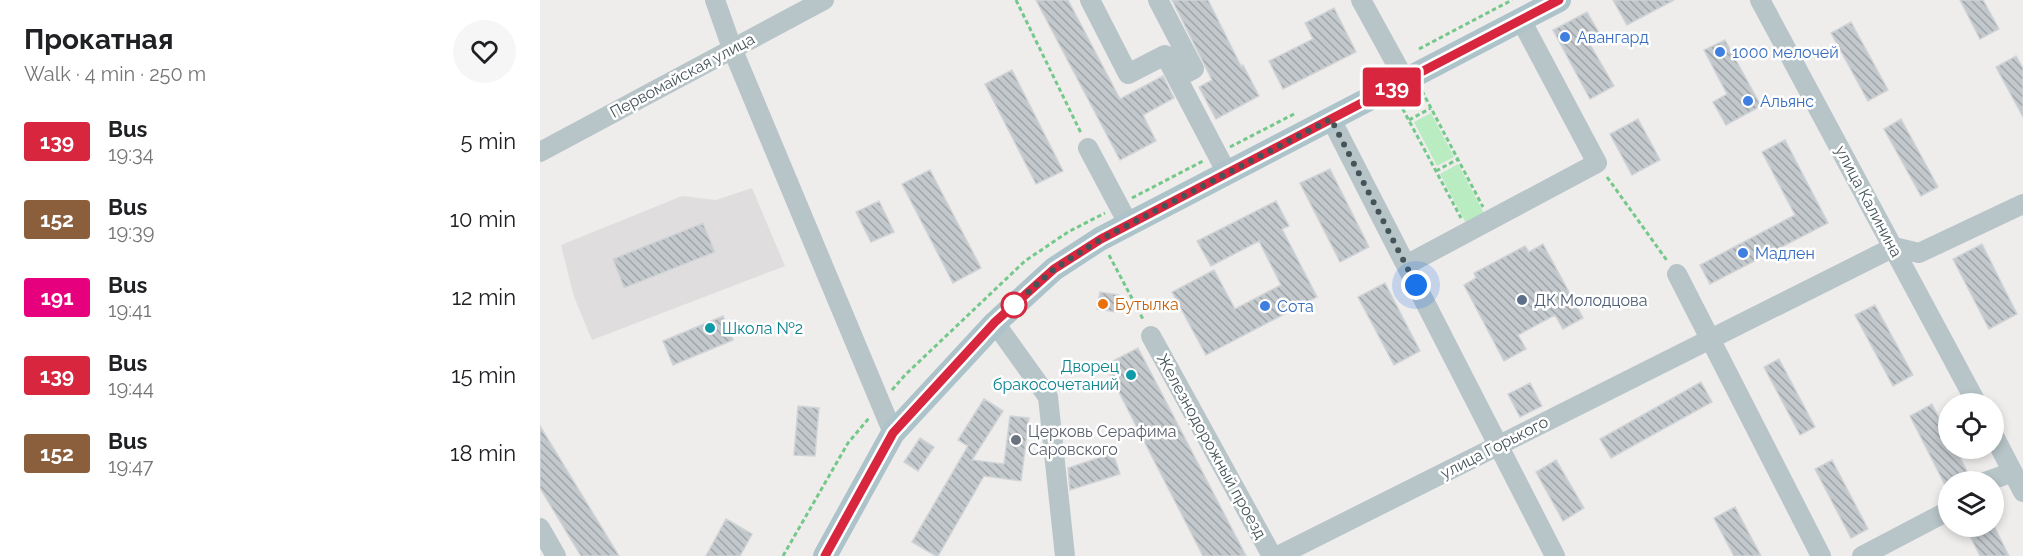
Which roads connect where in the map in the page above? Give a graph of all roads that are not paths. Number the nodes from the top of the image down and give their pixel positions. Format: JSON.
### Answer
{"nodes":[{"id":1,"x":714,"y":0,"type":"edge"},
{"id":2,"x":824,"y":0,"type":"edge"},
{"id":3,"x":1090,"y":0,"type":"edge"},
{"id":4,"x":1158,"y":0,"type":"edge"},
{"id":5,"x":1361,"y":0,"type":"edge"},
{"id":6,"x":1559,"y":0,"type":"edge"},
{"id":7,"x":1760,"y":0,"type":"edge"},
{"id":8,"x":1521,"y":20,"type":"junction"},
{"id":9,"x":732,"y":48,"type":"junction"},
{"id":10,"x":1177,"y":78,"type":"junction"},
{"id":11,"x":1403,"y":81,"type":"junction"},
{"id":12,"x":1331,"y":119,"type":"junction"},
{"id":13,"x":1088,"y":148,"type":"road end"},
{"id":14,"x":540,"y":152,"type":"edge"},
{"id":15,"x":1227,"y":173,"type":"junction"},
{"id":16,"x":2023,"y":204,"type":"edge"},
{"id":17,"x":1129,"y":225,"type":"junction"},
{"id":18,"x":1894,"y":247,"type":"junction"},
{"id":19,"x":1406,"y":266,"type":"junction"},
{"id":20,"x":1677,"y":274,"type":"road end"},
{"id":21,"x":995,"y":322,"type":"junction"},
{"id":22,"x":1151,"y":336,"type":"road end"},
{"id":23,"x":1710,"y":340,"type":"junction"},
{"id":24,"x":1971,"y":393,"type":"edge"},
{"id":25,"x":893,"y":433,"type":"junction"},
{"id":26,"x":1498,"y":445,"type":"junction"},
{"id":27,"x":2004,"y":455,"type":"edge"},
{"id":28,"x":2013,"y":472,"type":"junction"},
{"id":29,"x":2004,"y":475,"type":"edge"},
{"id":30,"x":2023,"y":492,"type":"edge"},
{"id":31,"x":1938,"y":516,"type":"edge"},
{"id":32,"x":540,"y":528,"type":"edge"},
{"id":33,"x":556,"y":556,"type":"edge"},
{"id":34,"x":825,"y":556,"type":"edge"},
{"id":35,"x":1065,"y":556,"type":"edge"},
{"id":36,"x":1272,"y":556,"type":"edge"},
{"id":37,"x":1278,"y":556,"type":"edge"},
{"id":38,"x":1555,"y":556,"type":"edge"},
{"id":39,"x":1821,"y":556,"type":"edge"},
{"id":40,"x":1862,"y":556,"type":"edge"}],
"edges":[{"from":1,"to":9,"type":"street"},
{"from":2,"to":9,"type":"street","name":"Первомайская улица"},
{"from":3,"to":10,"type":"street"},
{"from":4,"to":10,"type":"street"},
{"from":5,"to":11,"type":"street"},
{"from":6,"to":8,"type":"main road"},
{"from":7,"to":18,"type":"street","name":"улица Калинина"},
{"from":8,"to":11,"type":"main road"},
{"from":8,"to":19,"type":"street"},
{"from":9,"to":14,"type":"street","name":"Первомайская улица"},
{"from":9,"to":25,"type":"street"},
{"from":10,"to":15,"type":"street"},
{"from":11,"to":12,"type":"main road"},
{"from":12,"to":15,"type":"main road"},
{"from":12,"to":19,"type":"street"},
{"from":13,"to":17,"type":"street"},
{"from":15,"to":17,"type":"main road"},
{"from":16,"to":18,"type":"street"},
{"from":17,"to":21,"type":"main road"},
{"from":18,"to":23,"type":"street","name":"улица Горького"},
{"from":18,"to":24,"type":"street","name":"улица Калинина"},
{"from":19,"to":26,"type":"street"},
{"from":20,"to":23,"type":"street"},
{"from":21,"to":25,"type":"main road"},
{"from":21,"to":35,"type":"street"},
{"from":22,"to":36,"type":"street","name":"Железнодорожный проезд"},
{"from":23,"to":26,"type":"street","name":"улица Горького"},
{"from":23,"to":39,"type":"street"},
{"from":25,"to":34,"type":"main road"},
{"from":26,"to":37,"type":"street","name":"улица Горького"},
{"from":26,"to":38,"type":"street"},
{"from":27,"to":28,"type":"street"},
{"from":28,"to":29,"type":"street"},
{"from":28,"to":30,"type":"street"},
{"from":31,"to":40,"type":"street"},
{"from":32,"to":33,"type":"street"}]}
